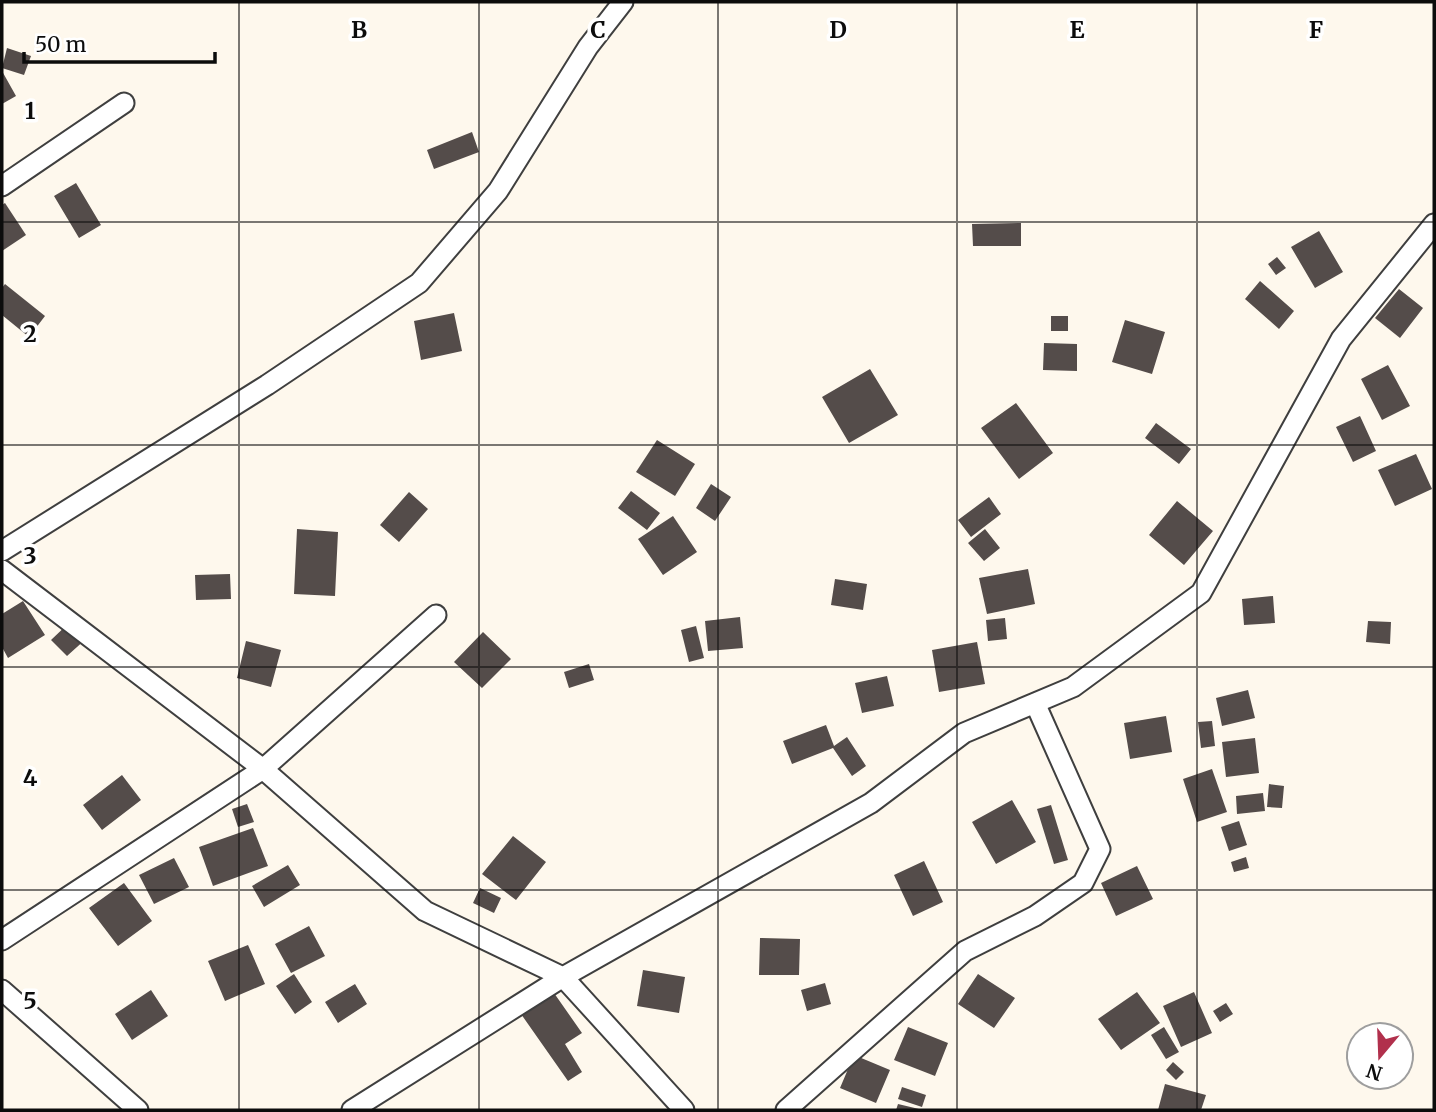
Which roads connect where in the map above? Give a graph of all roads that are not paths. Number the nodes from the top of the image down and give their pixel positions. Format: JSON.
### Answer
{"nodes":[{"id":1,"x":623,"y":2,"type":"edge"},
{"id":2,"x":124,"y":103,"type":"dead end"},
{"id":3,"x":2,"y":186,"type":"edge"},
{"id":4,"x":1434,"y":225,"type":"edge"},
{"id":5,"x":2,"y":551,"type":"edge"},
{"id":6,"x":2,"y":570,"type":"edge"},
{"id":7,"x":436,"y":615,"type":"dead end"},
{"id":8,"x":1035,"y":703,"type":"junction"},
{"id":9,"x":264,"y":769,"type":"junction"},
{"id":10,"x":2,"y":940,"type":"edge"},
{"id":11,"x":562,"y":976,"type":"junction"},
{"id":12,"x":2,"y":990,"type":"edge"},
{"id":13,"x":138,"y":1110,"type":"edge"},
{"id":14,"x":352,"y":1110,"type":"edge"},
{"id":15,"x":684,"y":1110,"type":"edge"},
{"id":16,"x":786,"y":1110,"type":"edge"}],
"edges":[{"from":1,"to":5,"type":"street"},
{"from":2,"to":3,"type":"street"},
{"from":4,"to":8,"type":"street"},
{"from":6,"to":9,"type":"street"},
{"from":7,"to":9,"type":"street"},
{"from":8,"to":11,"type":"street"},
{"from":8,"to":16,"type":"street"},
{"from":9,"to":10,"type":"street"},
{"from":9,"to":11,"type":"street"},
{"from":11,"to":14,"type":"street"},
{"from":11,"to":15,"type":"street"},
{"from":12,"to":13,"type":"street"}]}
